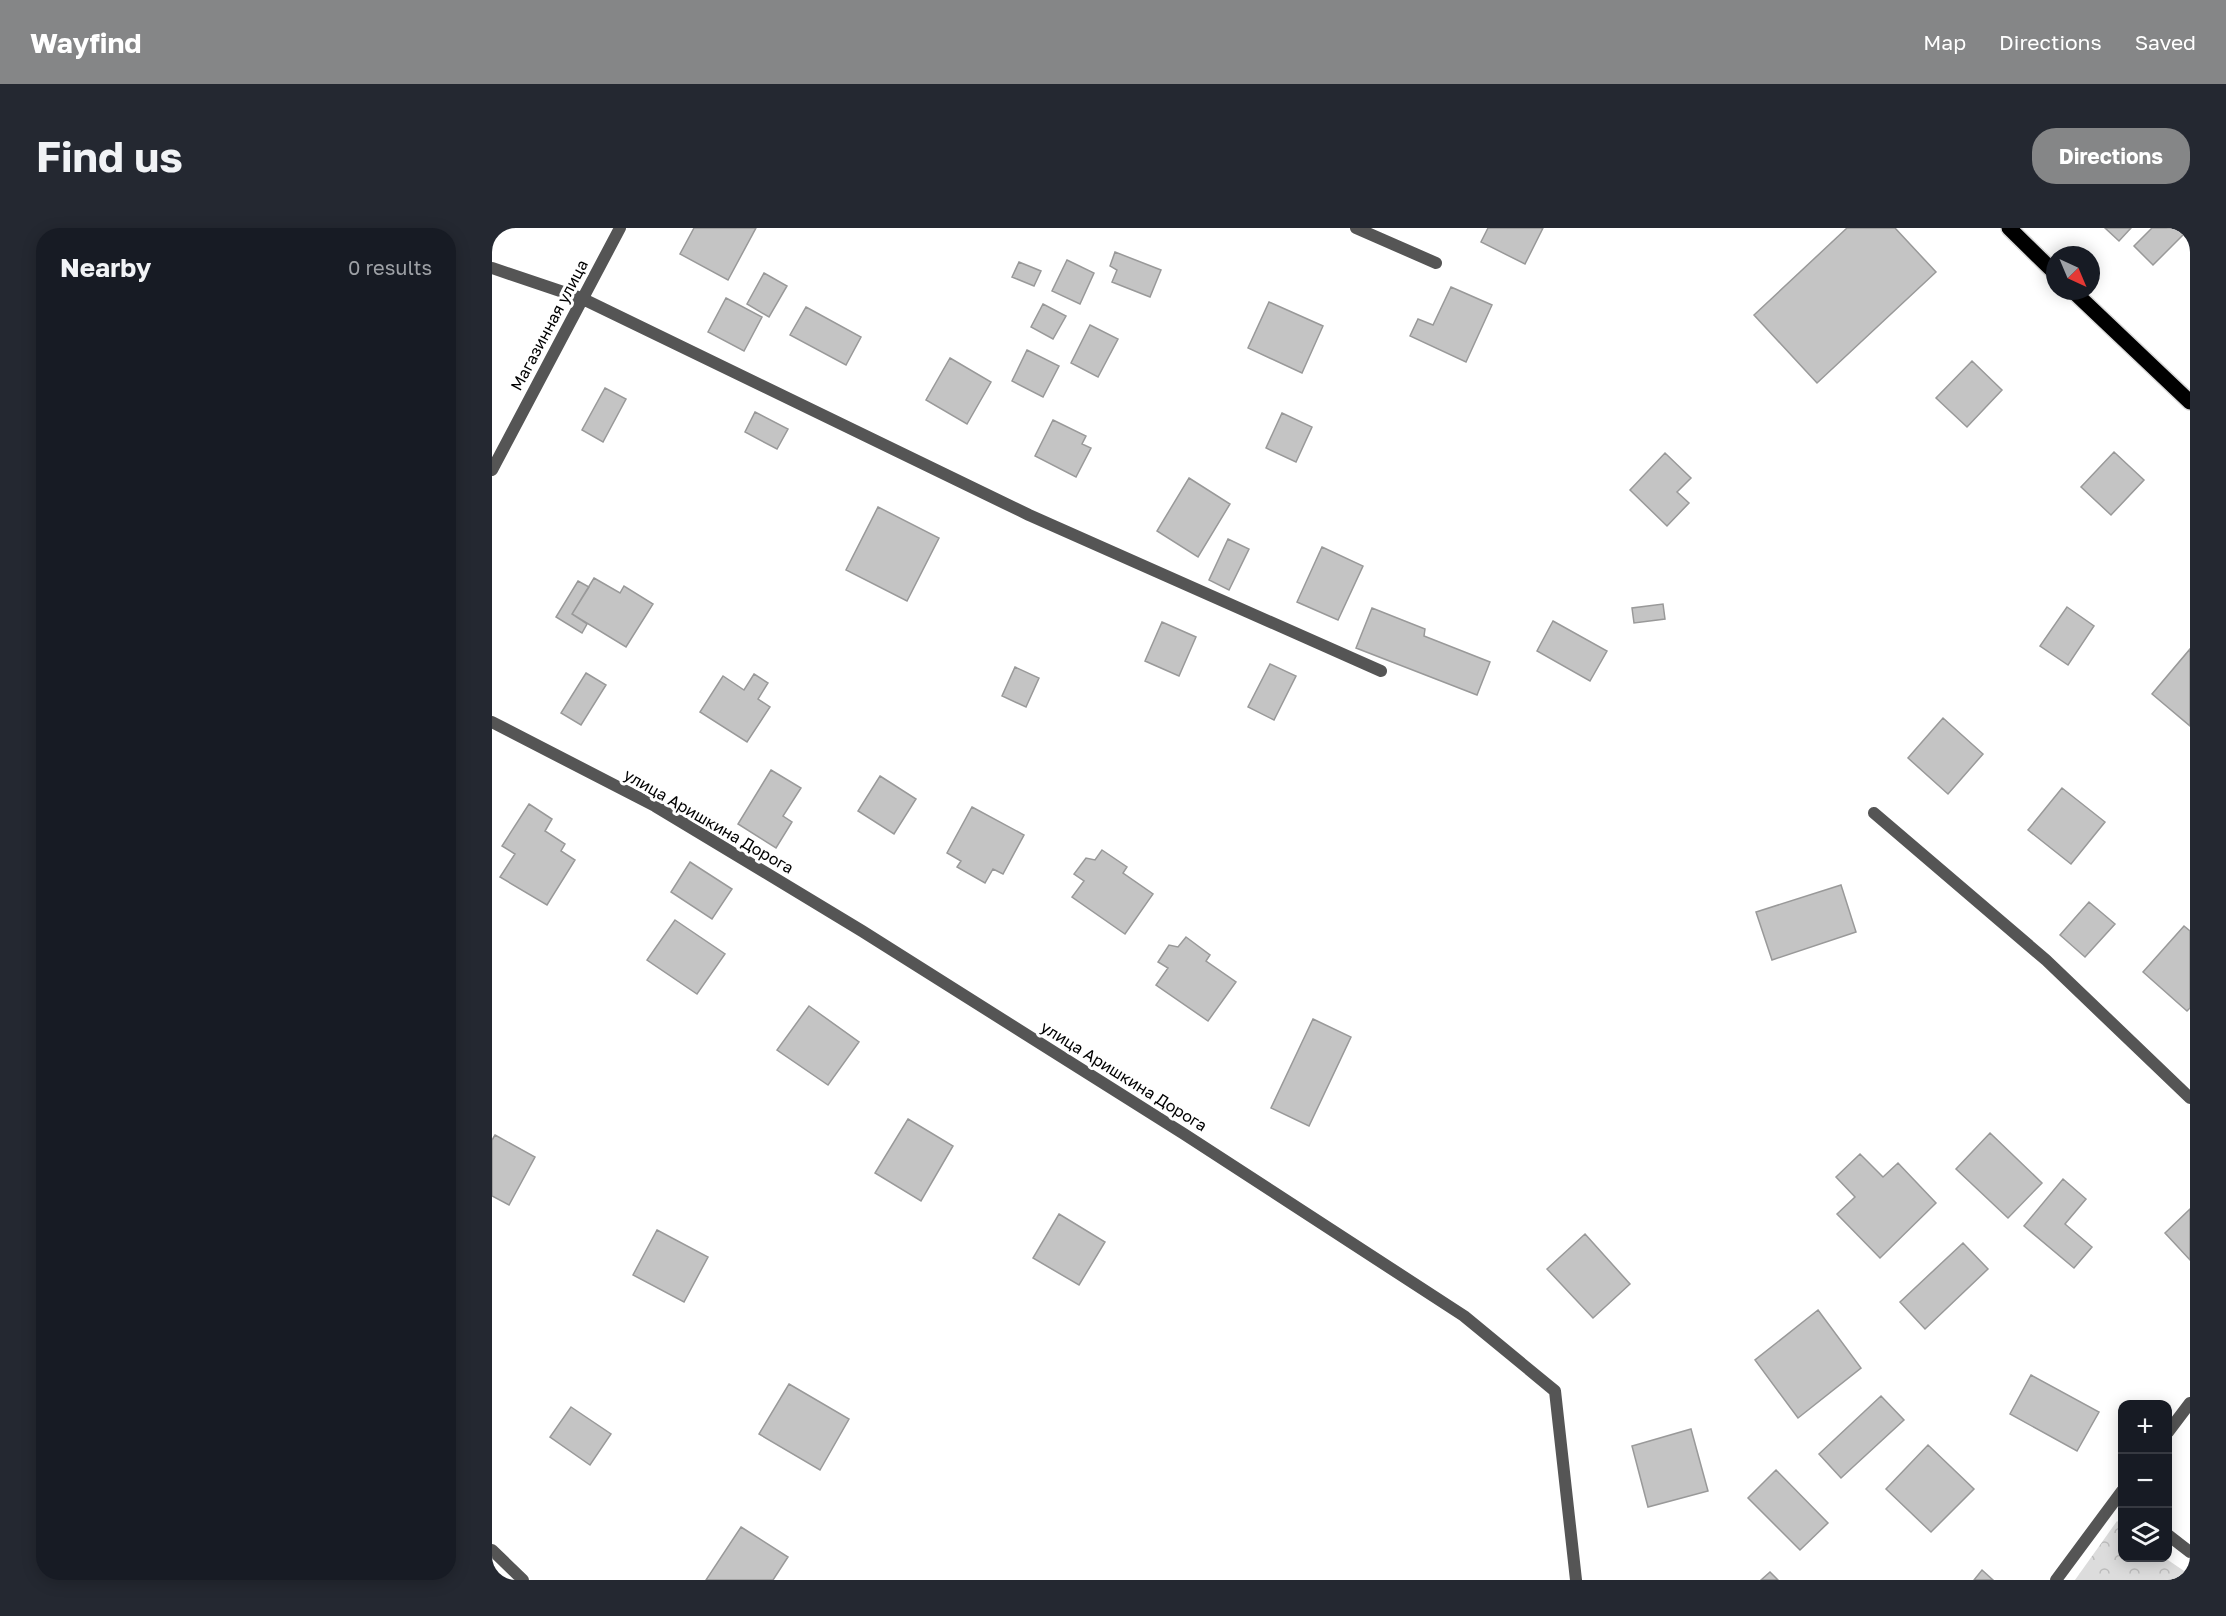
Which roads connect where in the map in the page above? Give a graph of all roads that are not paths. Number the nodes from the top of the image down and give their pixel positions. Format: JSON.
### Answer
{"nodes":[{"id":1,"x":620,"y":228,"type":"edge"},
{"id":2,"x":1356,"y":228,"type":"edge"},
{"id":3,"x":2008,"y":228,"type":"edge"},
{"id":4,"x":1436,"y":263,"type":"dead end"},
{"id":5,"x":2046,"y":264,"type":"edge"},
{"id":6,"x":492,"y":268,"type":"edge"},
{"id":7,"x":581,"y":298,"type":"junction"},
{"id":8,"x":2082,"y":300,"type":"edge"},
{"id":9,"x":2190,"y":402,"type":"edge"},
{"id":10,"x":492,"y":470,"type":"edge"},
{"id":11,"x":1381,"y":671,"type":"dead end"},
{"id":12,"x":492,"y":722,"type":"edge"},
{"id":13,"x":1874,"y":813,"type":"dead end"},
{"id":14,"x":2190,"y":1098,"type":"edge"},
{"id":15,"x":2190,"y":1403,"type":"edge"},
{"id":16,"x":2172,"y":1427,"type":"edge"},
{"id":17,"x":2118,"y":1501,"type":"edge"},
{"id":18,"x":2172,"y":1538,"type":"edge"},
{"id":19,"x":492,"y":1550,"type":"edge"},
{"id":20,"x":2190,"y":1552,"type":"edge"},
{"id":21,"x":523,"y":1580,"type":"edge"},
{"id":22,"x":1576,"y":1580,"type":"edge"},
{"id":23,"x":2056,"y":1580,"type":"edge"}],
"edges":[{"from":1,"to":7,"type":"street","name":"Магазинная улица"},
{"from":2,"to":4,"type":"street"},
{"from":3,"to":5,"type":"main road"},
{"from":6,"to":7,"type":"street"},
{"from":7,"to":10,"type":"street","name":"Магазинная улица"},
{"from":7,"to":11,"type":"street"},
{"from":8,"to":9,"type":"main road"},
{"from":12,"to":22,"type":"street","name":"улица Аришкина Дорога"},
{"from":13,"to":14,"type":"street"},
{"from":15,"to":16,"type":"street"},
{"from":17,"to":23,"type":"street"},
{"from":18,"to":20,"type":"street"},
{"from":19,"to":21,"type":"street"}]}
